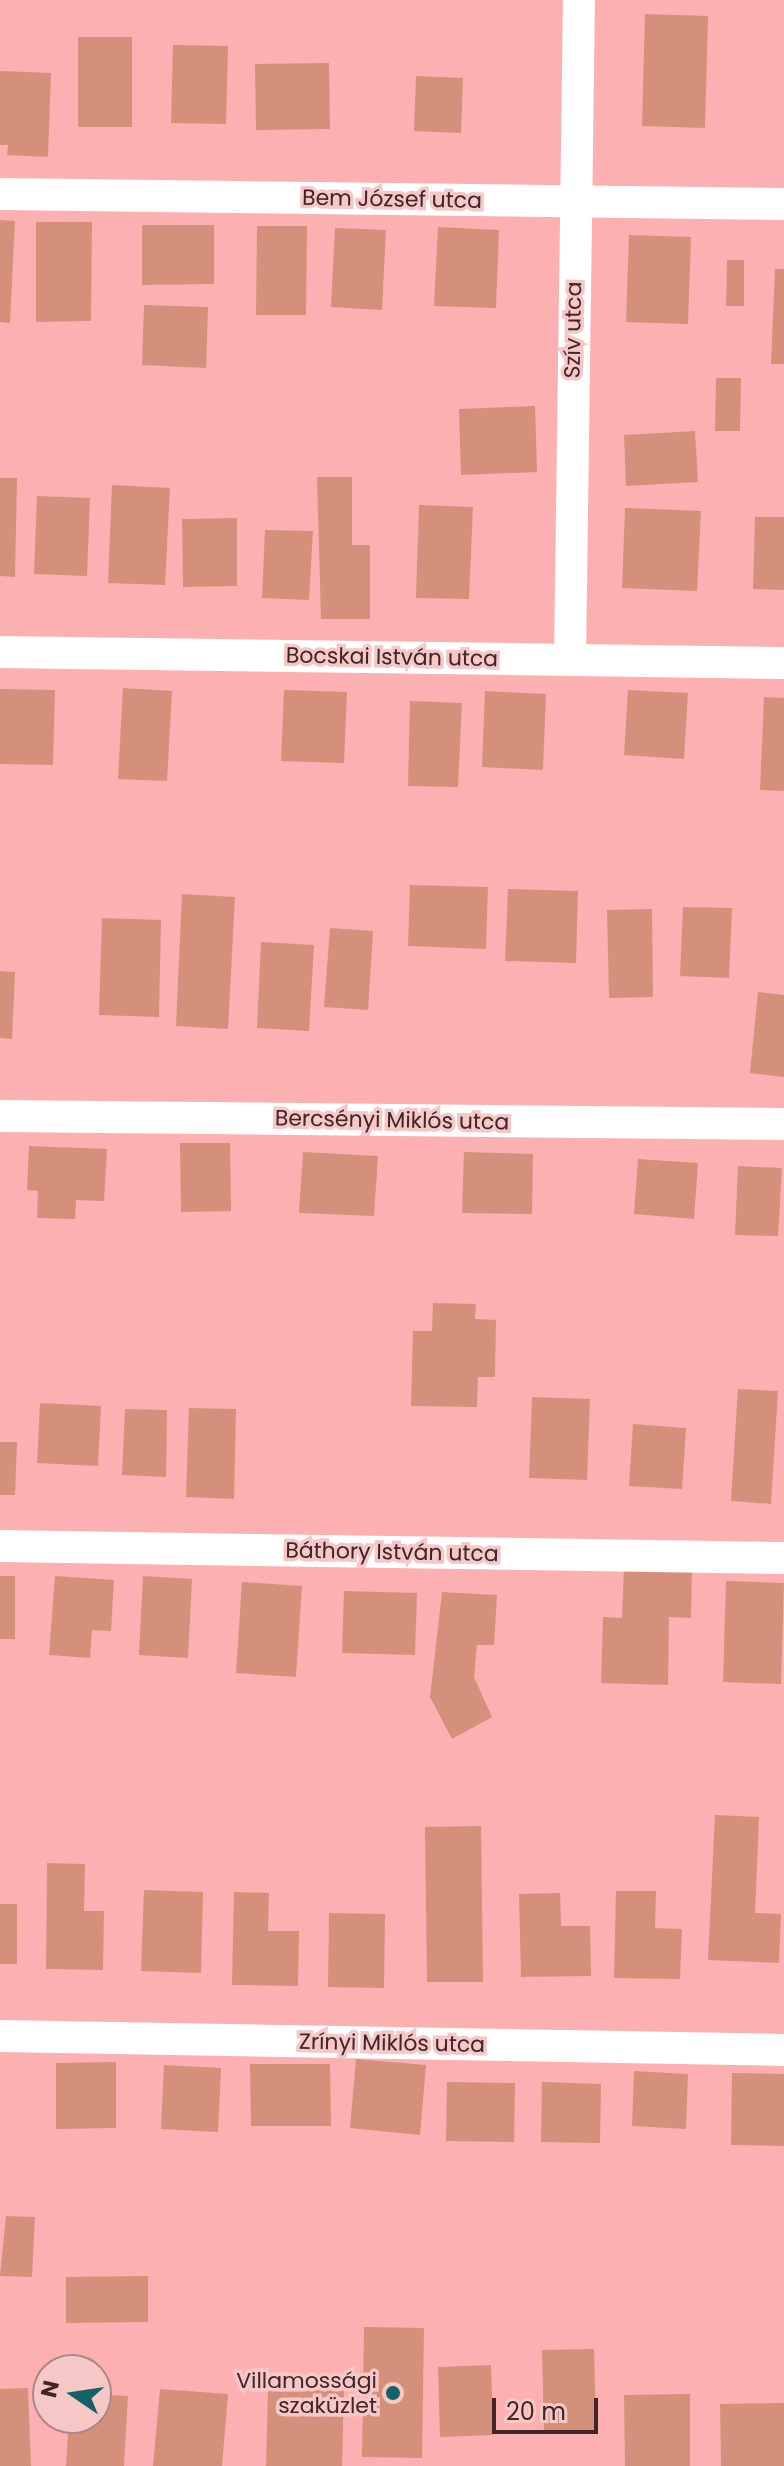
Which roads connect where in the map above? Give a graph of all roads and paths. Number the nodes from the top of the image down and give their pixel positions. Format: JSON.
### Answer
{"nodes":[{"id":1,"x":579,"y":0,"type":"edge"},
{"id":2,"x":0,"y":194,"type":"edge"},
{"id":3,"x":575,"y":201,"type":"junction"},
{"id":4,"x":784,"y":204,"type":"edge"},
{"id":5,"x":0,"y":652,"type":"edge"},
{"id":6,"x":570,"y":659,"type":"junction"},
{"id":7,"x":784,"y":663,"type":"edge"},
{"id":8,"x":0,"y":1116,"type":"edge"},
{"id":9,"x":784,"y":1124,"type":"edge"},
{"id":10,"x":0,"y":1546,"type":"edge"},
{"id":11,"x":784,"y":1558,"type":"edge"},
{"id":12,"x":0,"y":2036,"type":"edge"},
{"id":13,"x":784,"y":2050,"type":"edge"}],
"edges":[{"from":1,"to":3,"type":"street","name":"Szív utca"},
{"from":2,"to":3,"type":"street","name":"Bem József utca"},
{"from":3,"to":4,"type":"street","name":"Bem József utca"},
{"from":3,"to":6,"type":"street","name":"Szív utca"},
{"from":5,"to":6,"type":"street","name":"Bocskai István utca"},
{"from":6,"to":7,"type":"street","name":"Bocskai István utca"},
{"from":8,"to":9,"type":"street","name":"Bercsényi Miklós utca"},
{"from":10,"to":11,"type":"street","name":"Báthory István utca"},
{"from":12,"to":13,"type":"street","name":"Zrínyi Miklós utca"}]}
